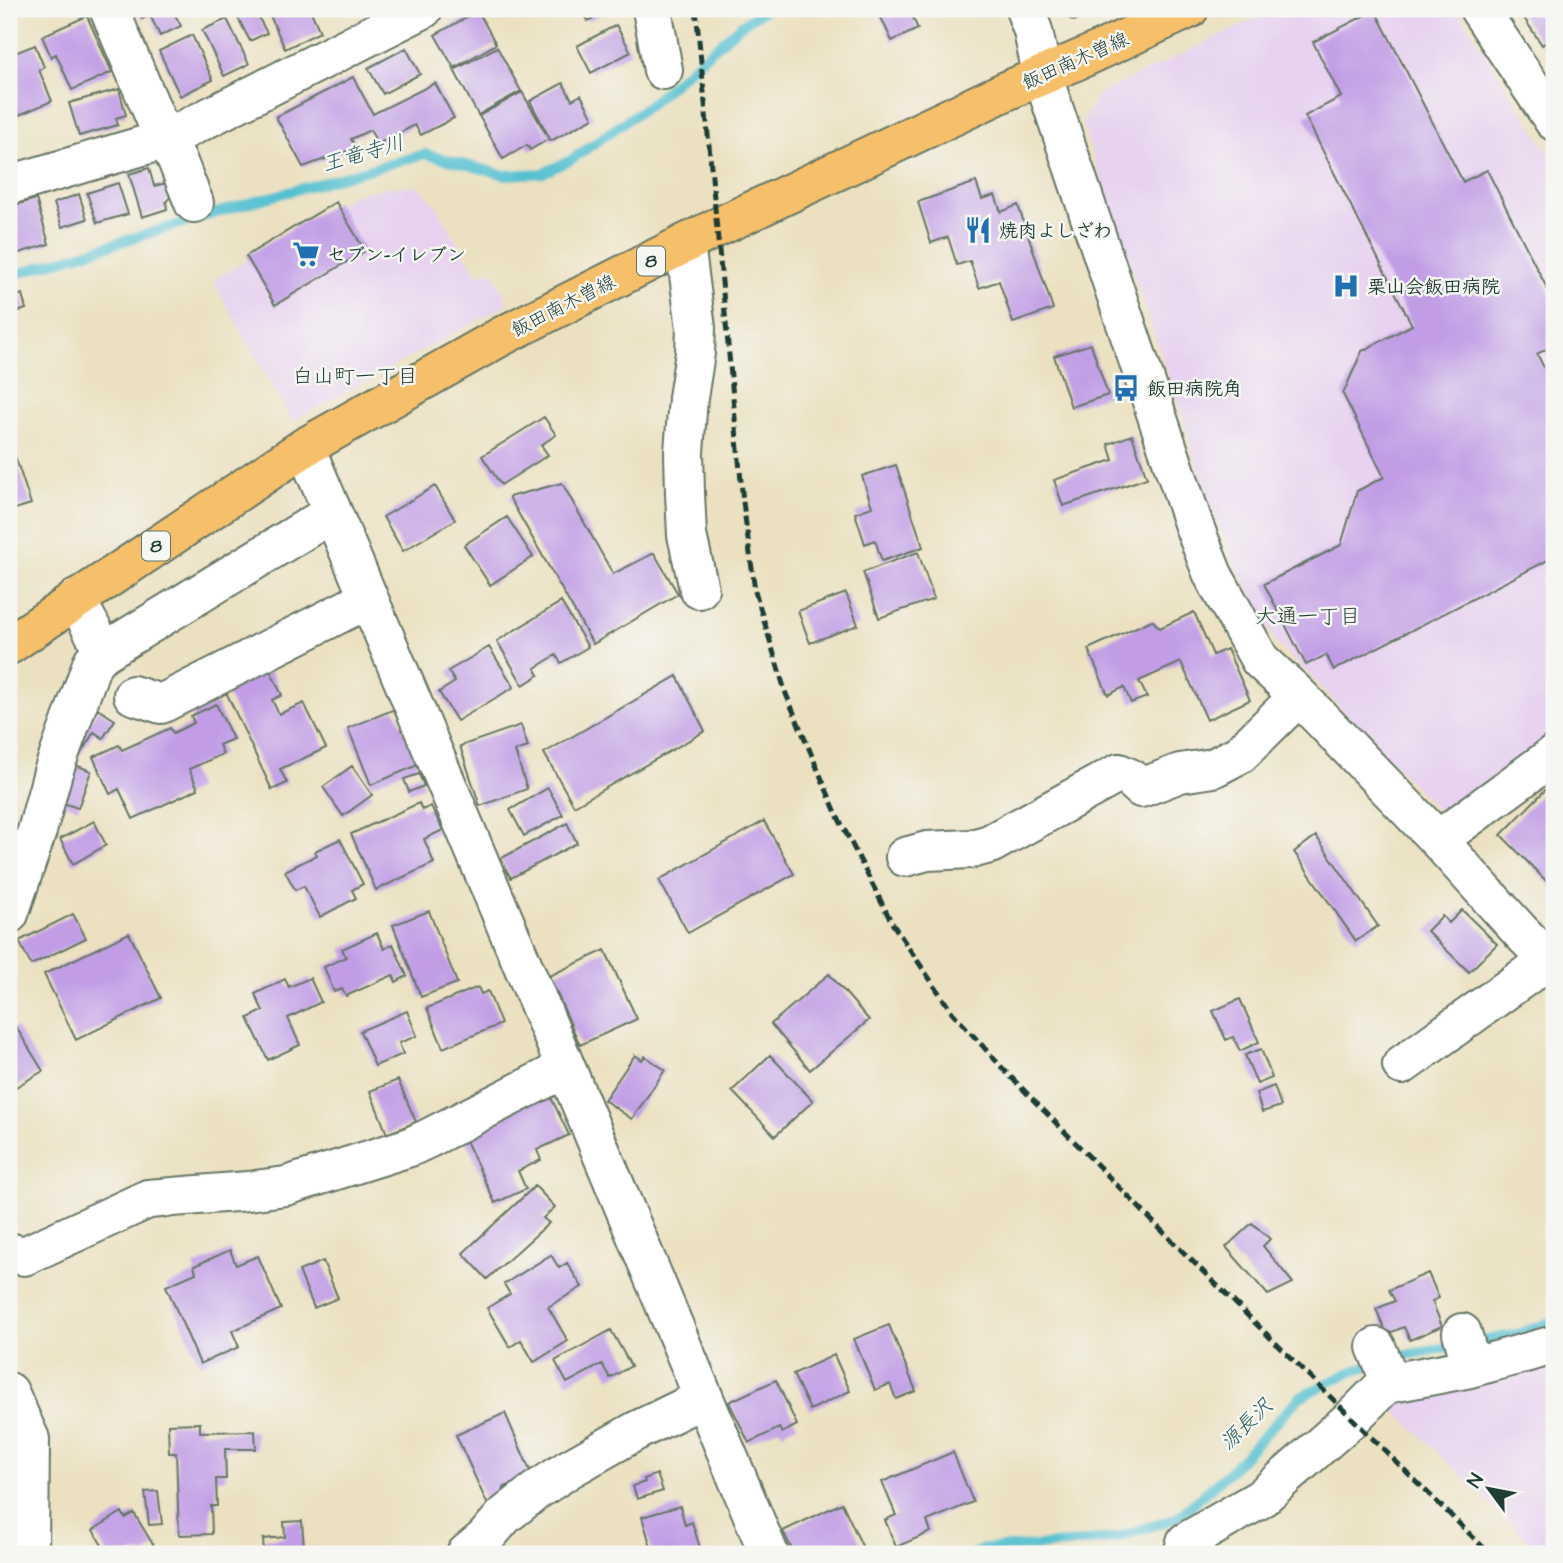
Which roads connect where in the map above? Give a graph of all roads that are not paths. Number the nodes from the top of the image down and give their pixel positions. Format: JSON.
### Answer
{"nodes":[{"id":1,"x":109,"y":9,"type":"edge"},
{"id":2,"x":423,"y":9,"type":"edge"},
{"id":3,"x":652,"y":9,"type":"edge"},
{"id":4,"x":1025,"y":9,"type":"edge"},
{"id":5,"x":1189,"y":9,"type":"edge"},
{"id":6,"x":1479,"y":9,"type":"edge"},
{"id":7,"x":663,"y":70,"type":"dead end"},
{"id":8,"x":1042,"y":74,"type":"junction"},
{"id":9,"x":1554,"y":121,"type":"edge"},
{"id":10,"x":166,"y":139,"type":"junction"},
{"id":11,"x":9,"y":185,"type":"edge"},
{"id":12,"x":194,"y":203,"type":"dead end"},
{"id":13,"x":685,"y":244,"type":"junction"},
{"id":14,"x":305,"y":447,"type":"junction"},
{"id":15,"x":332,"y":513,"type":"junction"},
{"id":16,"x":699,"y":589,"type":"dead end"},
{"id":17,"x":76,"y":599,"type":"junction"},
{"id":18,"x":368,"y":599,"type":"junction"},
{"id":19,"x":9,"y":645,"type":"edge"},
{"id":20,"x":104,"y":652,"type":"junction"},
{"id":21,"x":133,"y":695,"type":"dead end"},
{"id":22,"x":1299,"y":696,"type":"junction"},
{"id":23,"x":1554,"y":755,"type":"edge"},
{"id":24,"x":1438,"y":840,"type":"junction"},
{"id":25,"x":905,"y":857,"type":"dead end"},
{"id":26,"x":9,"y":914,"type":"edge"},
{"id":27,"x":1551,"y":963,"type":"edge"},
{"id":28,"x":1402,"y":1065,"type":"dead end"},
{"id":29,"x":566,"y":1068,"type":"junction"},
{"id":30,"x":9,"y":1252,"type":"edge"},
{"id":31,"x":1554,"y":1345,"type":"edge"},
{"id":32,"x":9,"y":1392,"type":"edge"},
{"id":33,"x":704,"y":1398,"type":"junction"},
{"id":34,"x":29,"y":1554,"type":"edge"},
{"id":35,"x":466,"y":1554,"type":"edge"},
{"id":36,"x":769,"y":1554,"type":"edge"},
{"id":37,"x":1182,"y":1554,"type":"edge"}],
"edges":[{"from":1,"to":10,"type":"street"},
{"from":2,"to":10,"type":"street"},
{"from":3,"to":7,"type":"street"},
{"from":4,"to":8,"type":"street"},
{"from":5,"to":8,"type":"main road","name":"飯田南木曽線","number":"8"},
{"from":6,"to":9,"type":"street"},
{"from":8,"to":13,"type":"main road","name":"飯田南木曽線","number":"8"},
{"from":8,"to":22,"type":"street"},
{"from":10,"to":11,"type":"street"},
{"from":10,"to":12,"type":"street"},
{"from":13,"to":14,"type":"main road","name":"飯田南木曽線","number":"8"},
{"from":13,"to":16,"type":"street"},
{"from":14,"to":15,"type":"street"},
{"from":14,"to":17,"type":"main road","name":"飯田南木曽線","number":"8"},
{"from":15,"to":18,"type":"street"},
{"from":15,"to":20,"type":"street"},
{"from":17,"to":19,"type":"main road","name":"飯田南木曽線","number":"8"},
{"from":17,"to":20,"type":"street"},
{"from":18,"to":21,"type":"street"},
{"from":18,"to":29,"type":"street"},
{"from":20,"to":26,"type":"street"},
{"from":22,"to":24,"type":"street"},
{"from":22,"to":25,"type":"street"},
{"from":23,"to":24,"type":"street"},
{"from":24,"to":27,"type":"street"},
{"from":27,"to":28,"type":"street"},
{"from":29,"to":30,"type":"street"},
{"from":29,"to":33,"type":"street"},
{"from":31,"to":37,"type":"street"},
{"from":32,"to":34,"type":"street"},
{"from":33,"to":35,"type":"street"},
{"from":33,"to":36,"type":"street"}]}
